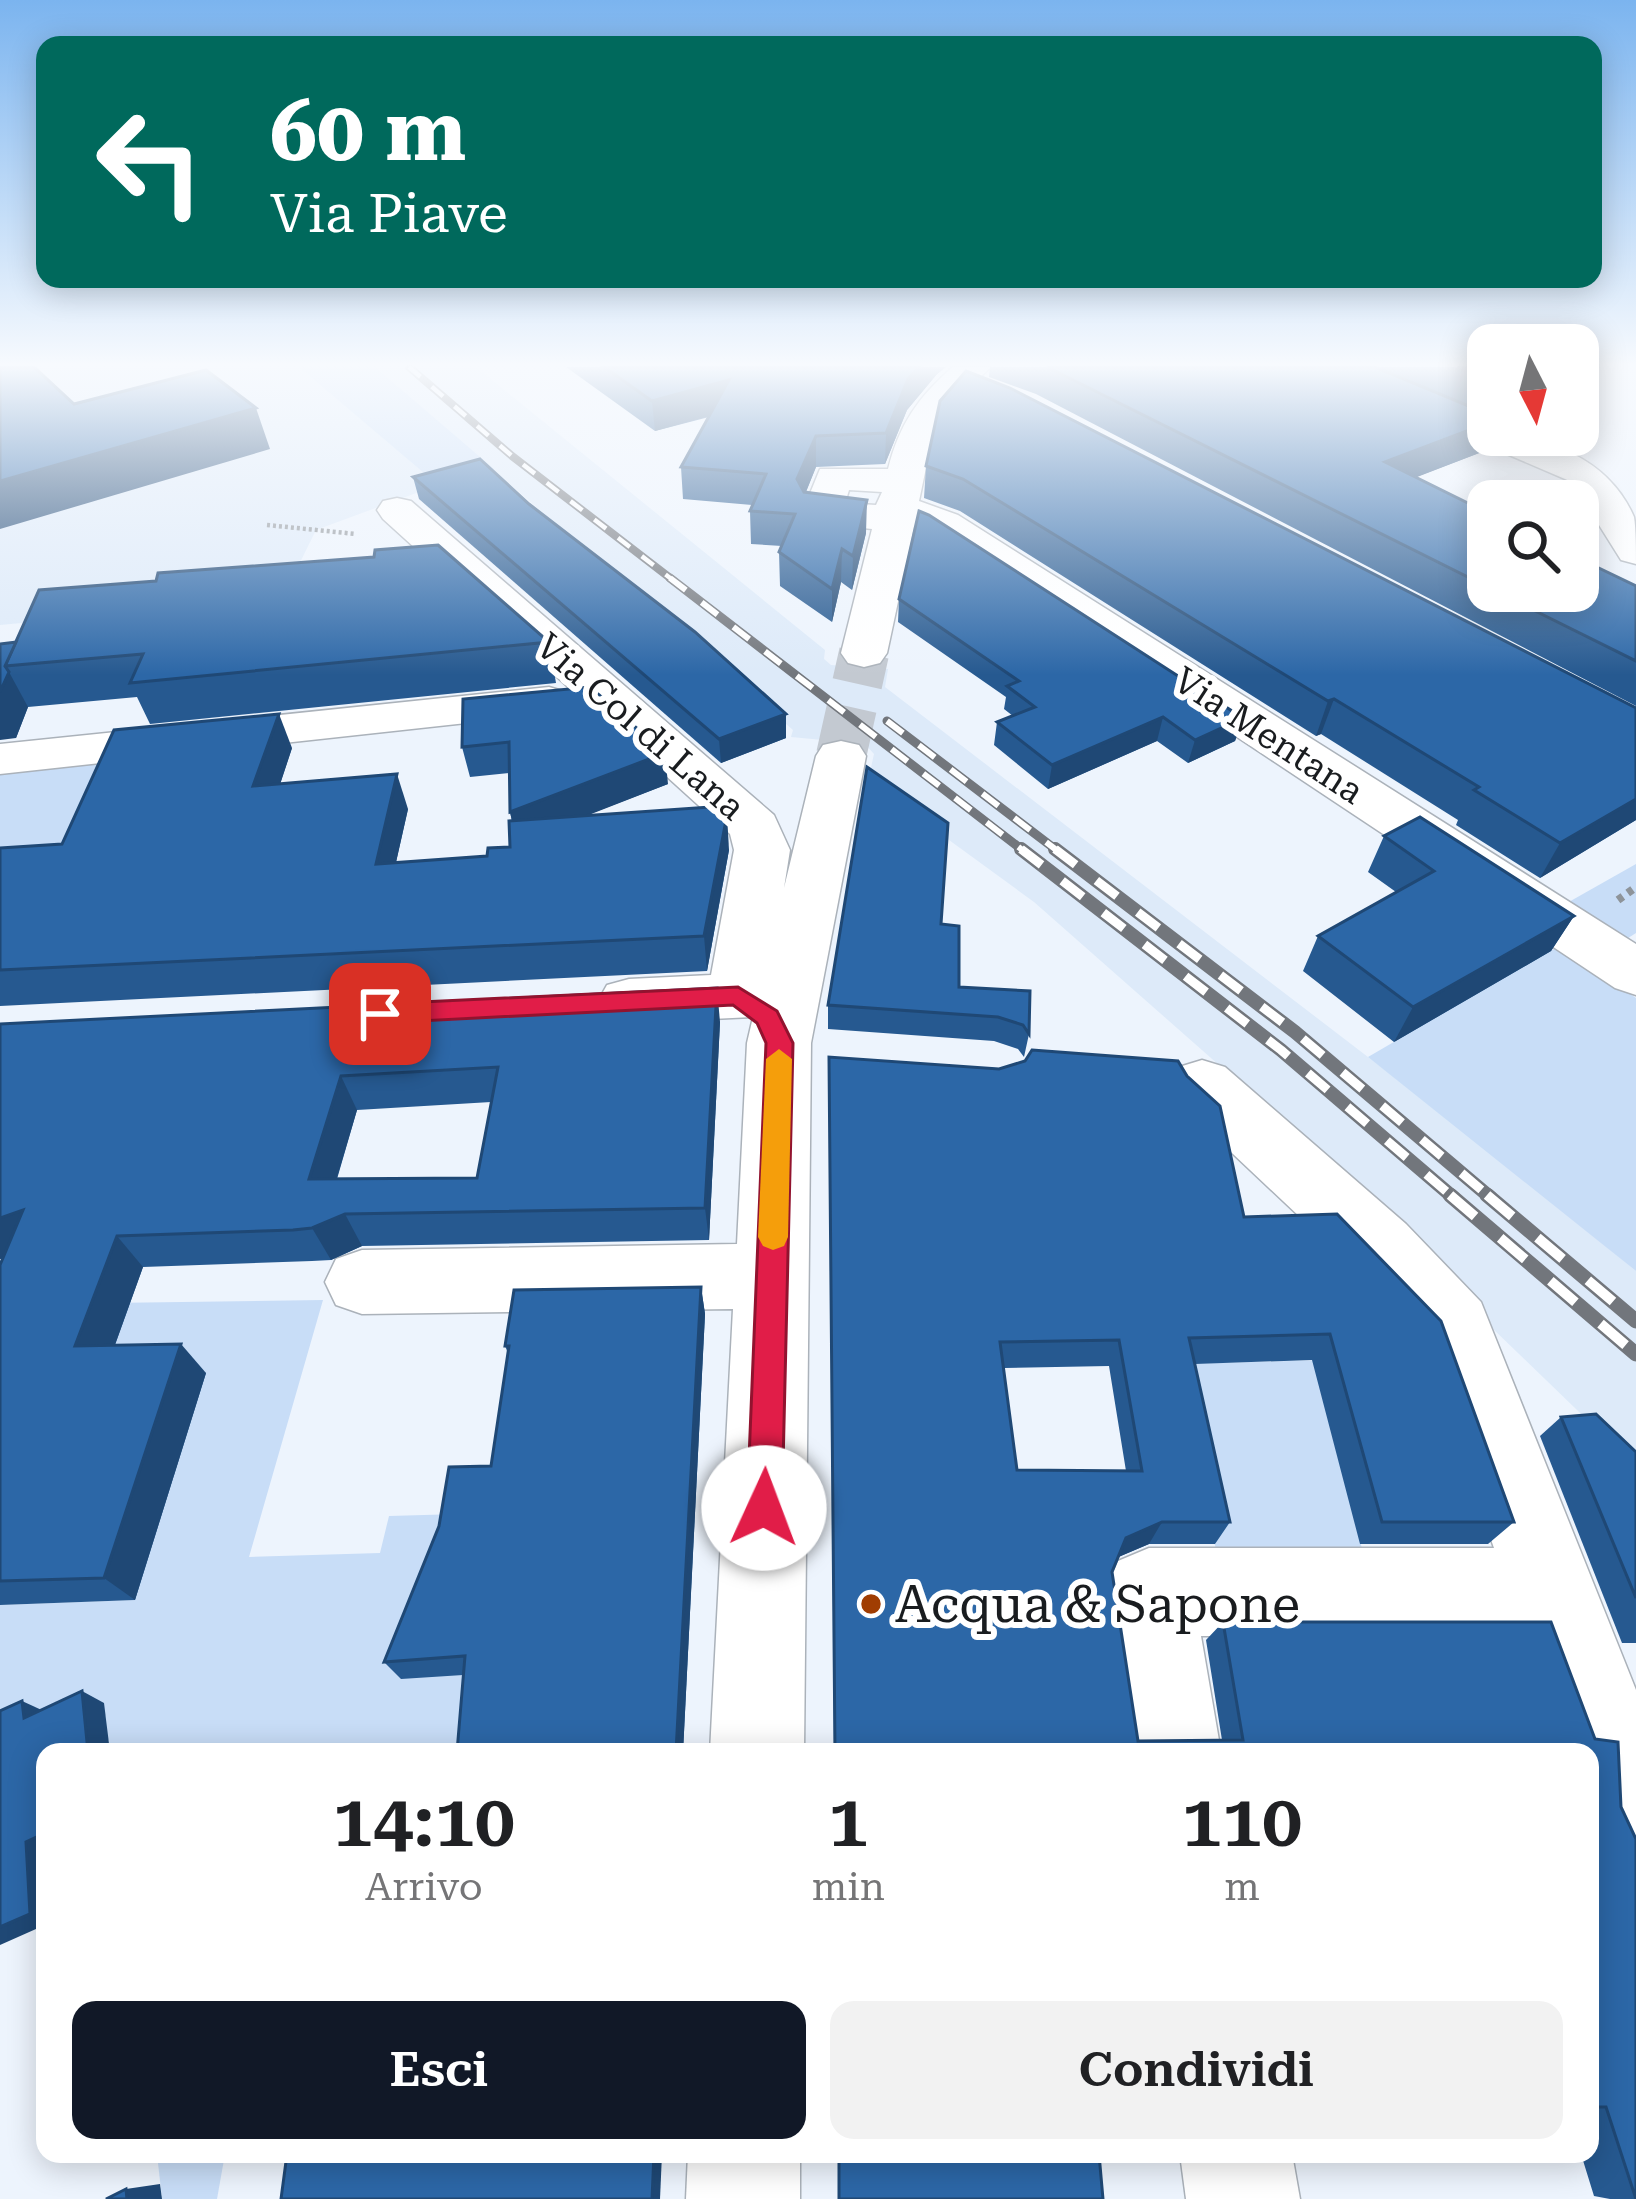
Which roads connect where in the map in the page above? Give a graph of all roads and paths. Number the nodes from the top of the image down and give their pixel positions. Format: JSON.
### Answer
{"nodes":[{"id":1,"x":907,"y":470,"type":"edge"},
{"id":2,"x":1576,"y":470,"type":"edge"},
{"id":3,"x":897,"y":502,"type":"junction"},
{"id":4,"x":397,"y":510,"type":"dead end"},
{"id":5,"x":1636,"y":551,"type":"edge"},
{"id":6,"x":864,"y":653,"type":"tunnel mouth"},
{"id":7,"x":607,"y":696,"type":"junction"},
{"id":8,"x":841,"y":756,"type":"tunnel mouth"},
{"id":9,"x":0,"y":759,"type":"edge"},
{"id":10,"x":1636,"y":973,"type":"edge"},
{"id":11,"x":570,"y":1004,"type":"edge"},
{"id":12,"x":783,"y":1027,"type":"junction"},
{"id":13,"x":1225,"y":1106,"type":"edge"},
{"id":14,"x":772,"y":1276,"type":"junction"},
{"id":15,"x":362,"y":1282,"type":"dead end"},
{"id":16,"x":1553,"y":1592,"type":"junction"},
{"id":17,"x":757,"y":1743,"type":"edge"},
{"id":18,"x":1173,"y":1743,"type":"edge"},
{"id":19,"x":1636,"y":1813,"type":"edge"},
{"id":20,"x":744,"y":2163,"type":"edge"},
{"id":21,"x":1237,"y":2163,"type":"edge"},
{"id":22,"x":743,"y":2199,"type":"edge"},
{"id":23,"x":1243,"y":2199,"type":"edge"}],
"edges":[{"from":1,"to":3,"type":"street"},
{"from":2,"to":5,"type":"street"},
{"from":3,"to":6,"type":"street"},
{"from":3,"to":10,"type":"street","name":"Via Mentana"},
{"from":4,"to":7,"type":"street","name":"Via Col di Lana"},
{"from":7,"to":9,"type":"street"},
{"from":7,"to":12,"type":"street","name":"Via Col di Lana"},
{"from":8,"to":12,"type":"street"},
{"from":11,"to":12,"type":"street"},
{"from":12,"to":14,"type":"street"},
{"from":13,"to":16,"type":"street"},
{"from":14,"to":15,"type":"street"},
{"from":14,"to":17,"type":"street"},
{"from":16,"to":18,"type":"street"},
{"from":16,"to":19,"type":"street"},
{"from":20,"to":22,"type":"street"},
{"from":21,"to":23,"type":"street"}]}
